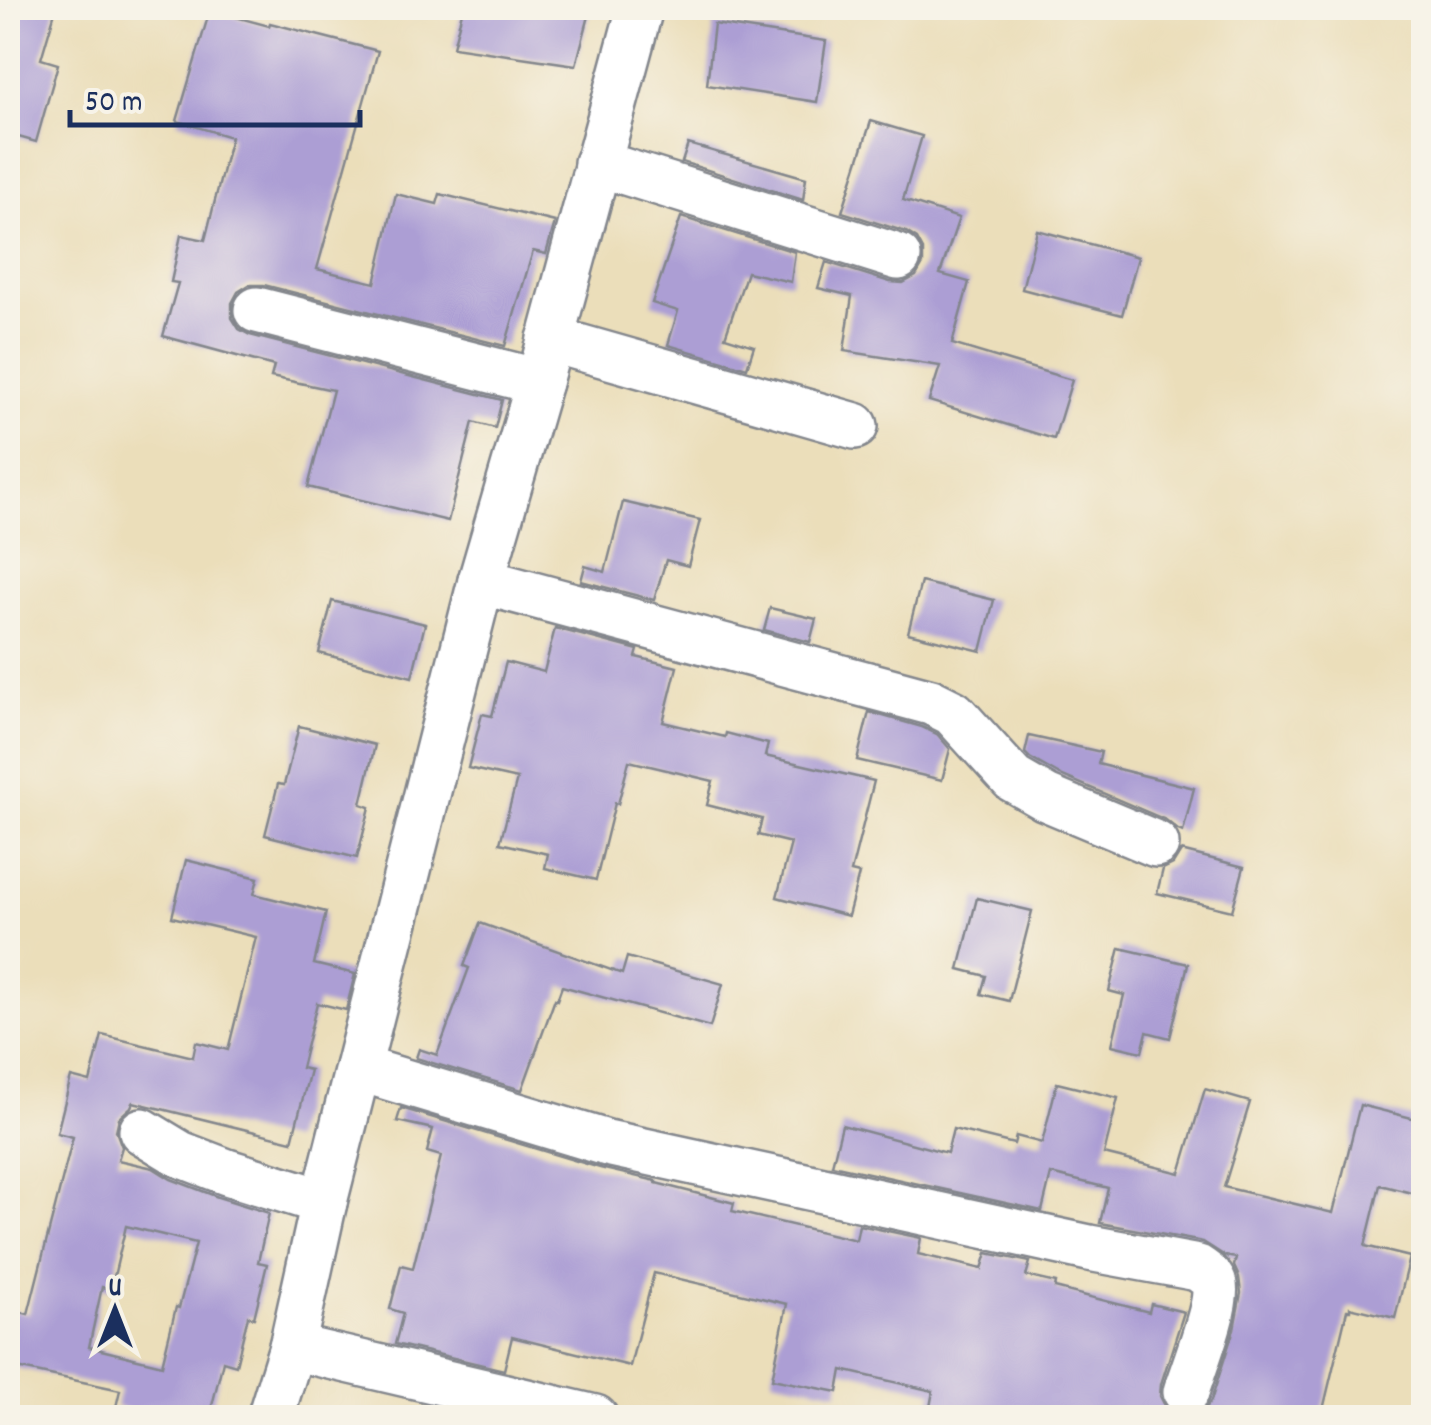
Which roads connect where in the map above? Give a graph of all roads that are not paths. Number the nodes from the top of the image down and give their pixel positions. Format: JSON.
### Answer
{"nodes":[{"id":1,"x":640,"y":8,"type":"edge"},
{"id":2,"x":597,"y":163,"type":"junction"},
{"id":3,"x":898,"y":256,"type":"dead end"},
{"id":4,"x":257,"y":310,"type":"dead end"},
{"id":5,"x":550,"y":338,"type":"junction"},
{"id":6,"x":539,"y":382,"type":"junction"},
{"id":7,"x":855,"y":426,"type":"dead end"},
{"id":8,"x":481,"y":581,"type":"junction"},
{"id":9,"x":1156,"y":844,"type":"dead end"},
{"id":10,"x":358,"y":1068,"type":"junction"},
{"id":11,"x":142,"y":1131,"type":"dead end"},
{"id":12,"x":324,"y":1202,"type":"junction"},
{"id":13,"x":292,"y":1347,"type":"junction"},
{"id":14,"x":1186,"y":1392,"type":"dead end"},
{"id":15,"x":270,"y":1418,"type":"edge"},
{"id":16,"x":594,"y":1418,"type":"edge"}],
"edges":[{"from":1,"to":2,"type":"street"},
{"from":2,"to":3,"type":"street"},
{"from":2,"to":5,"type":"street"},
{"from":4,"to":6,"type":"street"},
{"from":5,"to":6,"type":"street"},
{"from":5,"to":7,"type":"street"},
{"from":6,"to":8,"type":"street"},
{"from":8,"to":9,"type":"street"},
{"from":8,"to":10,"type":"street"},
{"from":10,"to":12,"type":"street"},
{"from":10,"to":14,"type":"street"},
{"from":11,"to":12,"type":"street"},
{"from":12,"to":13,"type":"street"},
{"from":13,"to":15,"type":"street"},
{"from":13,"to":16,"type":"street"}]}
